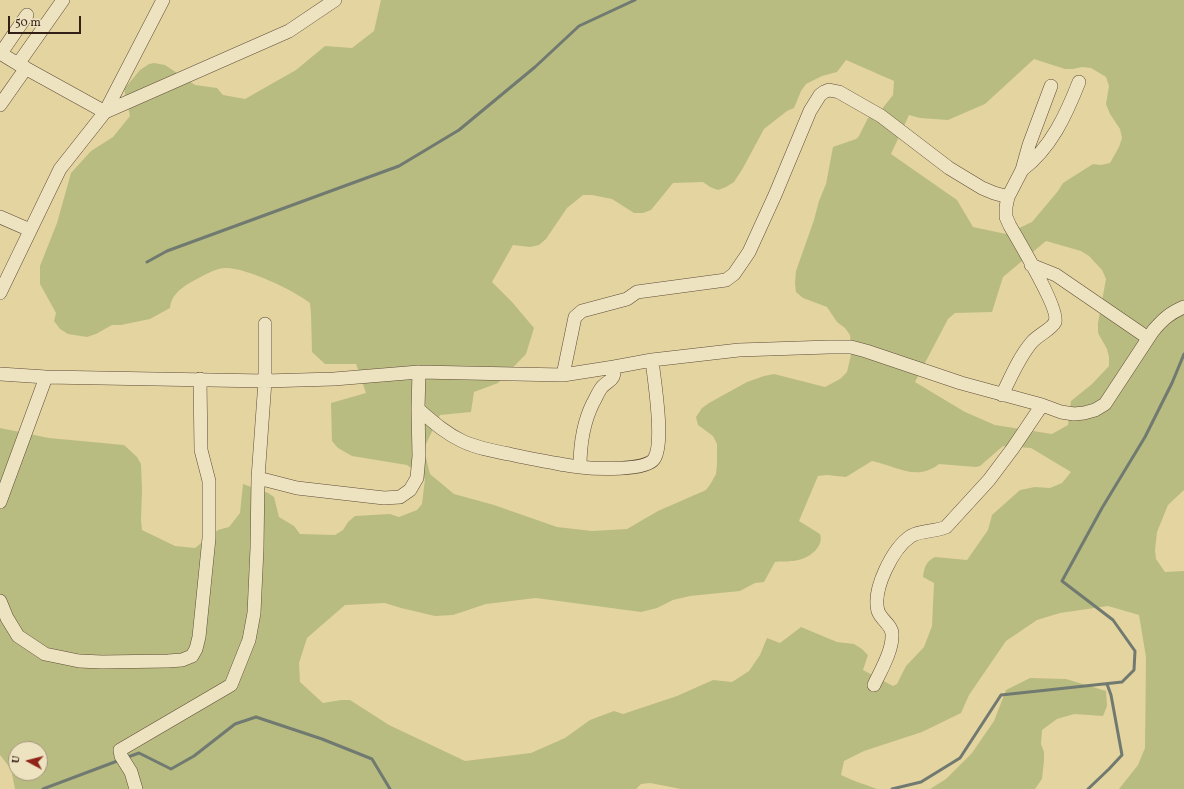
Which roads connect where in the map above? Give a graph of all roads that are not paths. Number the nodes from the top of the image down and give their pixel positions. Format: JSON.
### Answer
{"nodes":[{"id":1,"x":63,"y":0,"type":"edge"},
{"id":2,"x":163,"y":0,"type":"edge"},
{"id":3,"x":334,"y":0,"type":"edge"},
{"id":4,"x":27,"y":15,"type":"dead end"},
{"id":5,"x":0,"y":53,"type":"edge"},
{"id":6,"x":22,"y":66,"type":"junction"},
{"id":7,"x":1079,"y":82,"type":"dead end"},
{"id":8,"x":1050,"y":86,"type":"dead end"},
{"id":9,"x":0,"y":105,"type":"edge"},
{"id":10,"x":104,"y":112,"type":"junction"},
{"id":11,"x":1022,"y":170,"type":"junction"},
{"id":12,"x":1008,"y":197,"type":"junction"},
{"id":13,"x":0,"y":217,"type":"edge"},
{"id":14,"x":30,"y":230,"type":"junction"},
{"id":15,"x":1031,"y":265,"type":"junction"},
{"id":16,"x":0,"y":293,"type":"edge"},
{"id":17,"x":1184,"y":307,"type":"edge"},
{"id":18,"x":265,"y":324,"type":"dead end"},
{"id":19,"x":1148,"y":338,"type":"junction"},
{"id":20,"x":652,"y":360,"type":"junction"},
{"id":21,"x":614,"y":367,"type":"junction"},
{"id":22,"x":418,"y":372,"type":"junction"},
{"id":23,"x":0,"y":374,"type":"edge"},
{"id":24,"x":563,"y":375,"type":"junction"},
{"id":25,"x":46,"y":377,"type":"junction"},
{"id":26,"x":200,"y":379,"type":"junction"},
{"id":27,"x":265,"y":381,"type":"junction"},
{"id":28,"x":1002,"y":395,"type":"junction"},
{"id":29,"x":1042,"y":405,"type":"junction"},
{"id":30,"x":418,"y":409,"type":"junction"},
{"id":31,"x":580,"y":467,"type":"junction"},
{"id":32,"x":258,"y":478,"type":"junction"},
{"id":33,"x":0,"y":502,"type":"edge"},
{"id":34,"x":0,"y":601,"type":"edge"},
{"id":35,"x":874,"y":685,"type":"dead end"},
{"id":36,"x":136,"y":789,"type":"edge"}],
"edges":[{"from":1,"to":6,"type":"street"},
{"from":2,"to":10,"type":"street"},
{"from":3,"to":10,"type":"street"},
{"from":4,"to":5,"type":"street"},
{"from":5,"to":6,"type":"street"},
{"from":6,"to":9,"type":"street"},
{"from":6,"to":10,"type":"street"},
{"from":7,"to":11,"type":"street"},
{"from":8,"to":11,"type":"street"},
{"from":10,"to":14,"type":"street"},
{"from":11,"to":12,"type":"street"},
{"from":12,"to":15,"type":"street"},
{"from":12,"to":24,"type":"street"},
{"from":13,"to":14,"type":"street"},
{"from":14,"to":16,"type":"street"},
{"from":15,"to":19,"type":"street"},
{"from":15,"to":28,"type":"street"},
{"from":17,"to":19,"type":"street"},
{"from":18,"to":27,"type":"street"},
{"from":19,"to":29,"type":"street"},
{"from":20,"to":21,"type":"street"},
{"from":20,"to":28,"type":"street"},
{"from":20,"to":31,"type":"street"},
{"from":21,"to":24,"type":"street"},
{"from":21,"to":31,"type":"street"},
{"from":22,"to":24,"type":"street"},
{"from":22,"to":27,"type":"street"},
{"from":22,"to":30,"type":"street"},
{"from":23,"to":25,"type":"street"},
{"from":25,"to":26,"type":"street"},
{"from":25,"to":33,"type":"street"},
{"from":26,"to":27,"type":"street"},
{"from":26,"to":34,"type":"street"},
{"from":27,"to":32,"type":"street"},
{"from":28,"to":29,"type":"street"},
{"from":29,"to":35,"type":"street"},
{"from":30,"to":31,"type":"street"},
{"from":30,"to":32,"type":"street"},
{"from":32,"to":36,"type":"street"}]}
